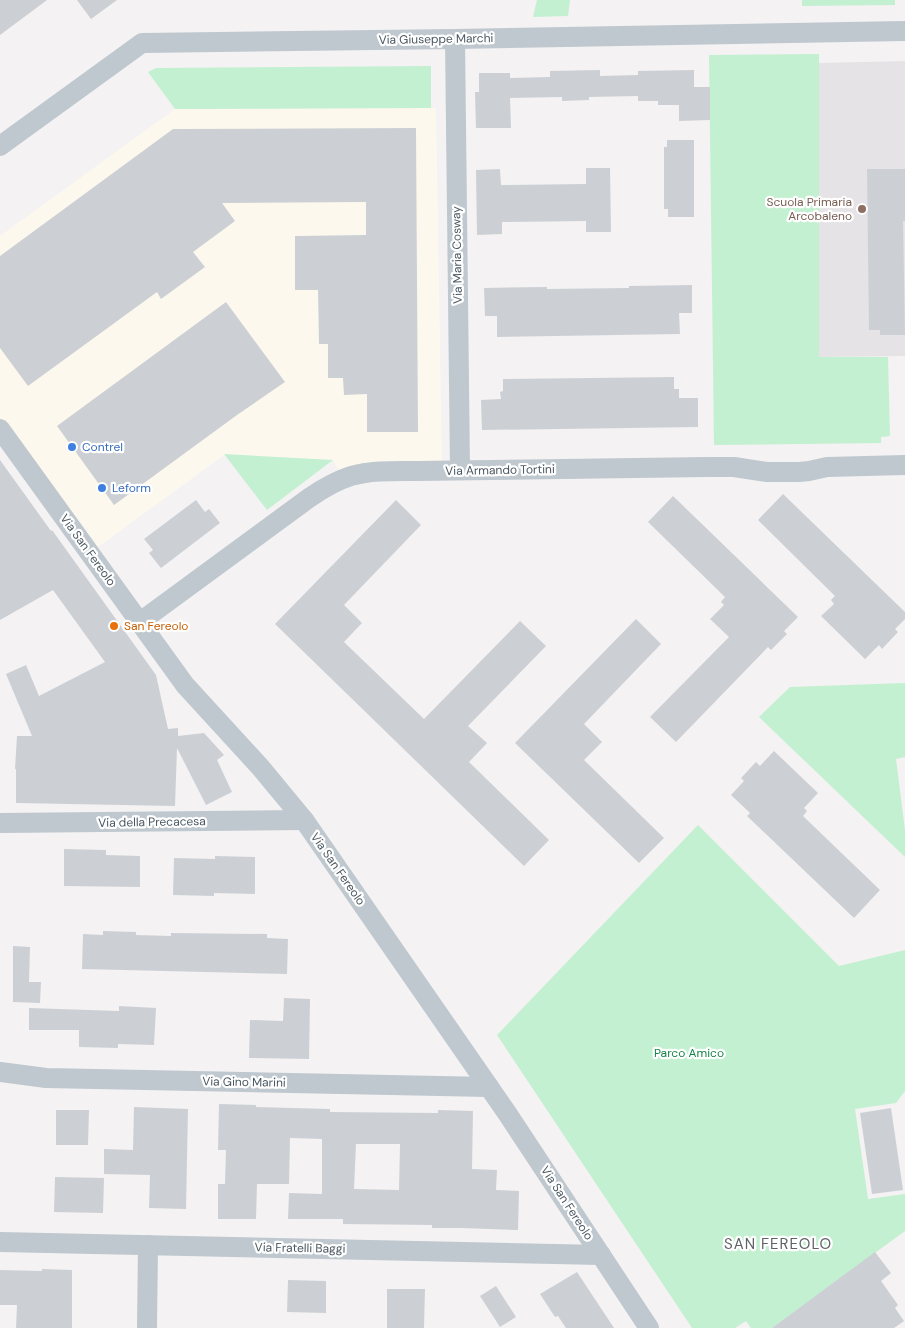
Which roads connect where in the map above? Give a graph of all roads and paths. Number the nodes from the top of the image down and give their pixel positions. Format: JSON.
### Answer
{"nodes":[{"id":1,"x":905,"y":31,"type":"edge"},
{"id":2,"x":455,"y":39,"type":"junction"},
{"id":3,"x":0,"y":146,"type":"edge"},
{"id":4,"x":0,"y":429,"type":"edge"},
{"id":5,"x":905,"y":465,"type":"edge"},
{"id":6,"x":460,"y":470,"type":"junction"},
{"id":7,"x":140,"y":622,"type":"junction"},
{"id":8,"x":304,"y":820,"type":"junction"},
{"id":9,"x":0,"y":823,"type":"edge"},
{"id":10,"x":0,"y":1072,"type":"edge"},
{"id":11,"x":489,"y":1087,"type":"junction"},
{"id":12,"x":0,"y":1242,"type":"edge"},
{"id":13,"x":148,"y":1245,"type":"junction"},
{"id":14,"x":601,"y":1255,"type":"junction"},
{"id":15,"x":147,"y":1328,"type":"edge"},
{"id":16,"x":649,"y":1328,"type":"edge"}],
"edges":[{"from":1,"to":2,"type":"street","name":"Via Giuseppe Marchi"},
{"from":2,"to":3,"type":"street","name":"Via Giuseppe Marchi"},
{"from":2,"to":6,"type":"street","name":"Via Maria Cosway"},
{"from":4,"to":7,"type":"street","name":"Via San Fereolo"},
{"from":5,"to":6,"type":"street","name":"Via Armando Tortini"},
{"from":6,"to":7,"type":"street","name":"Via Armando Tortini"},
{"from":7,"to":8,"type":"street","name":"Via San Fereolo"},
{"from":8,"to":9,"type":"street","name":"Via della Precacesa"},
{"from":8,"to":11,"type":"street","name":"Via San Fereolo"},
{"from":10,"to":11,"type":"street","name":"Via Gino Marini"},
{"from":11,"to":14,"type":"street","name":"Via San Fereolo"},
{"from":12,"to":13,"type":"street","name":"Via Fratelli Baggi"},
{"from":13,"to":14,"type":"street","name":"Via Fratelli Baggi"},
{"from":13,"to":15,"type":"street"},
{"from":14,"to":16,"type":"street","name":"Via San Fereolo"}]}
